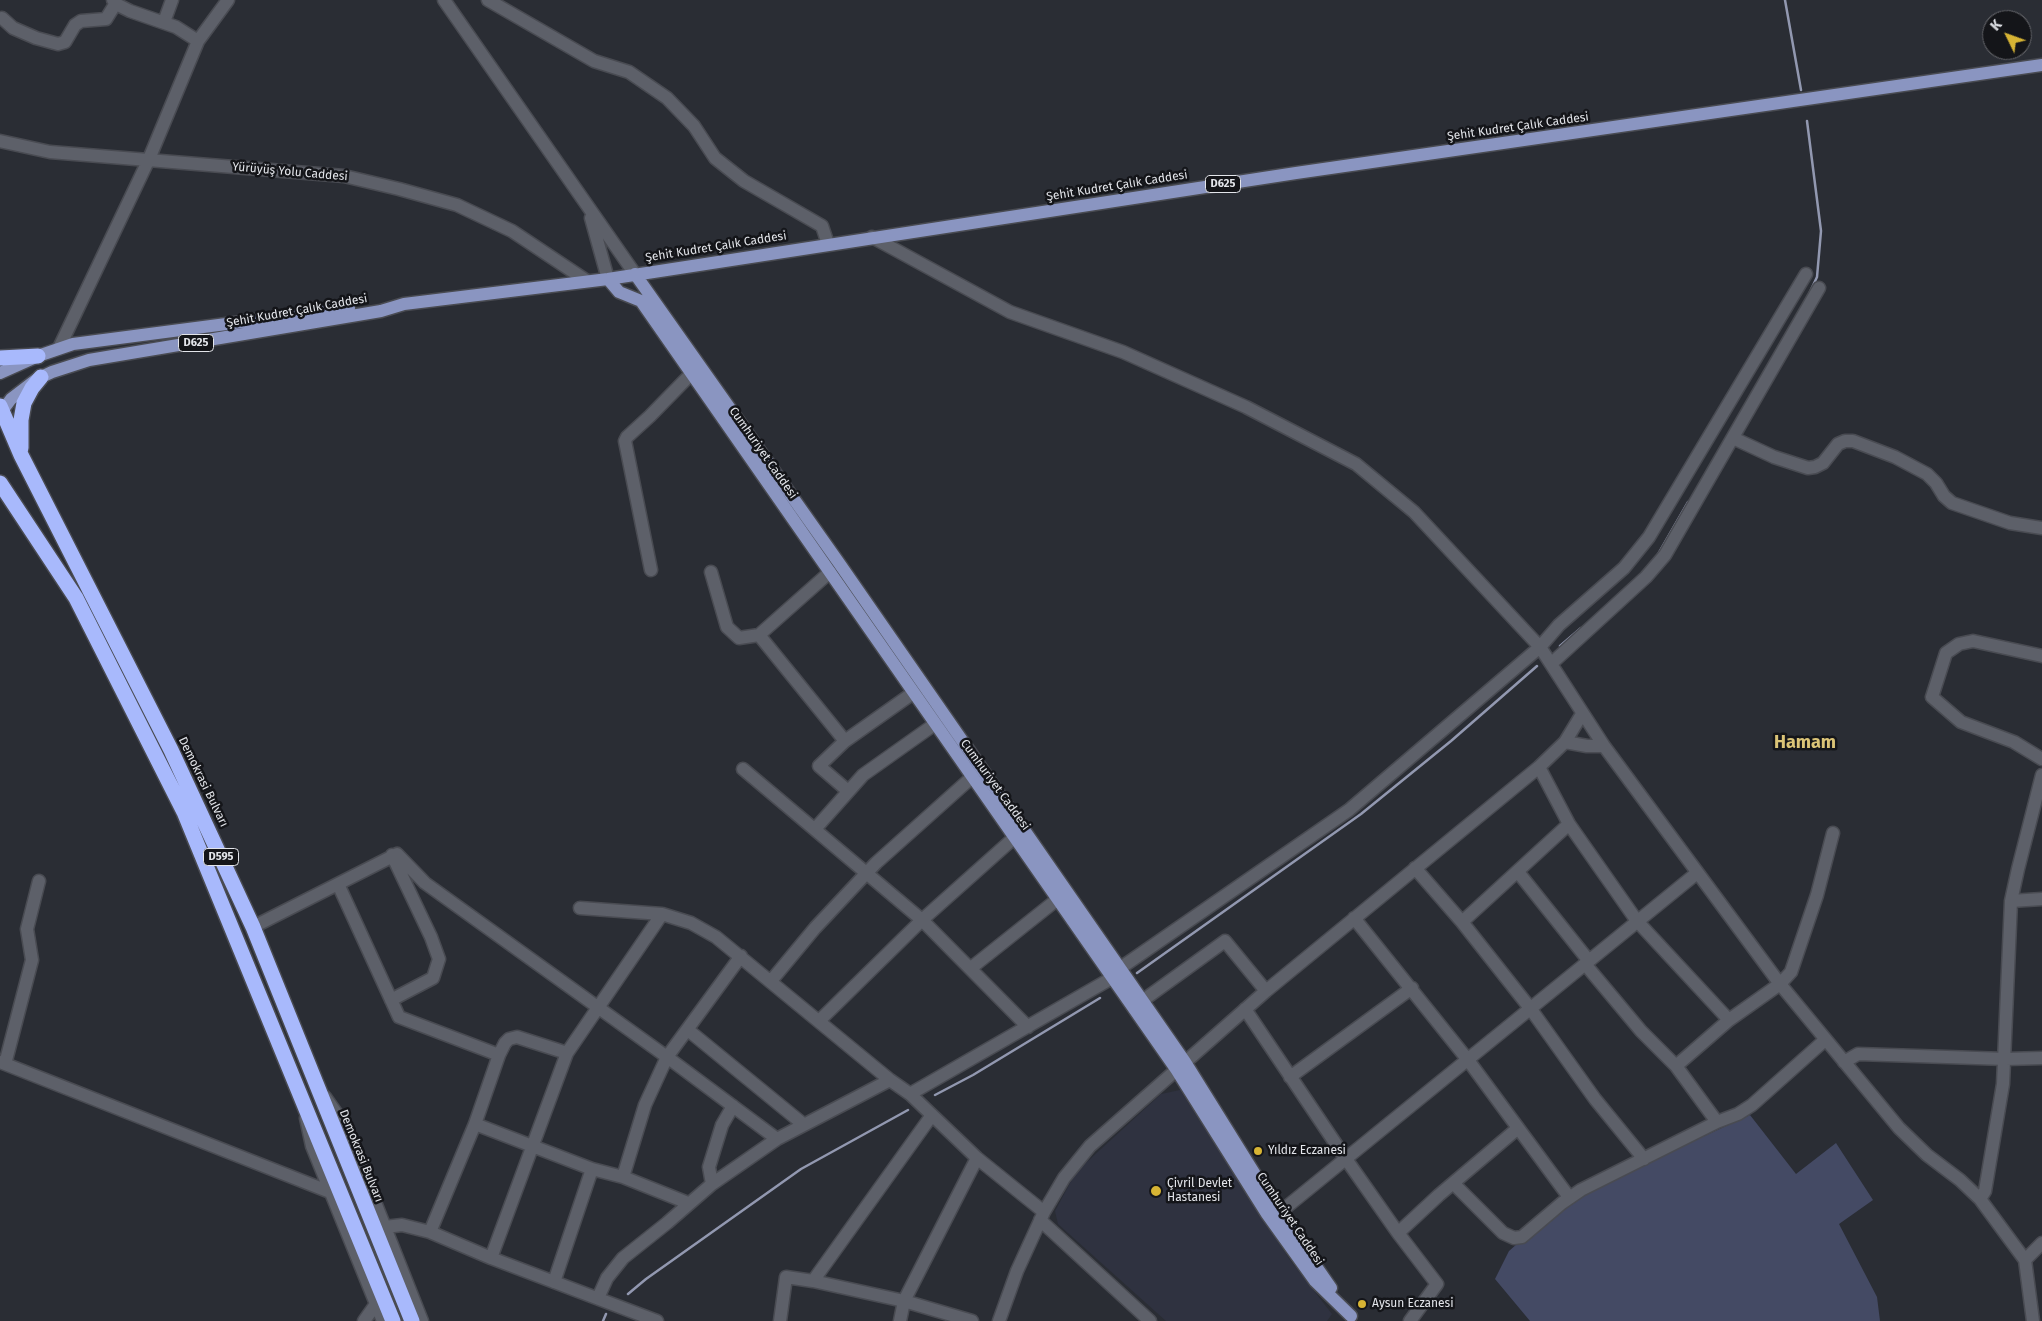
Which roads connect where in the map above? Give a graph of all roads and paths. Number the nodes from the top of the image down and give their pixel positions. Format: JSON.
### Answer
{"nodes":[{"id":1,"x":172,"y":0,"type":"edge"},
{"id":2,"x":228,"y":0,"type":"edge"},
{"id":3,"x":444,"y":0,"type":"edge"},
{"id":4,"x":488,"y":0,"type":"edge"},
{"id":5,"x":115,"y":2,"type":"edge"},
{"id":6,"x":2,"y":18,"type":"dead end"},
{"id":7,"x":164,"y":22,"type":"junction"},
{"id":8,"x":198,"y":41,"type":"junction"},
{"id":9,"x":2042,"y":66,"type":"edge"},
{"id":10,"x":0,"y":140,"type":"edge"},
{"id":11,"x":149,"y":160,"type":"junction"},
{"id":12,"x":588,"y":209,"type":"junction"},
{"id":13,"x":872,"y":237,"type":"junction"},
{"id":14,"x":828,"y":244,"type":"junction"},
{"id":15,"x":635,"y":274,"type":"junction"},
{"id":16,"x":1806,"y":274,"type":"dead end"},
{"id":17,"x":608,"y":279,"type":"junction"},
{"id":18,"x":587,"y":281,"type":"junction"},
{"id":19,"x":1819,"y":288,"type":"dead end"},
{"id":20,"x":404,"y":304,"type":"junction"},
{"id":21,"x":59,"y":348,"type":"junction"},
{"id":22,"x":38,"y":356,"type":"junction"},
{"id":23,"x":0,"y":358,"type":"edge"},
{"id":24,"x":0,"y":374,"type":"edge"},
{"id":25,"x":691,"y":374,"type":"junction"},
{"id":26,"x":42,"y":377,"type":"junction"},
{"id":27,"x":1,"y":410,"type":"edge"},
{"id":28,"x":1733,"y":438,"type":"junction"},
{"id":29,"x":21,"y":454,"type":"junction"},
{"id":30,"x":0,"y":483,"type":"edge"},
{"id":31,"x":2042,"y":528,"type":"edge"},
{"id":32,"x":651,"y":570,"type":"dead end"},
{"id":33,"x":711,"y":572,"type":"dead end"},
{"id":34,"x":830,"y":572,"type":"junction"},
{"id":35,"x":759,"y":635,"type":"junction"},
{"id":36,"x":1540,"y":647,"type":"junction"},
{"id":37,"x":2042,"y":656,"type":"edge"},
{"id":38,"x":1552,"y":663,"type":"junction"},
{"id":39,"x":913,"y":693,"type":"junction"},
{"id":40,"x":1582,"y":714,"type":"junction"},
{"id":41,"x":935,"y":724,"type":"junction"},
{"id":42,"x":845,"y":741,"type":"junction"},
{"id":43,"x":1565,"y":742,"type":"junction"},
{"id":44,"x":1604,"y":746,"type":"junction"},
{"id":45,"x":2042,"y":759,"type":"edge"},
{"id":46,"x":1539,"y":766,"type":"junction"},
{"id":47,"x":743,"y":769,"type":"dead end"},
{"id":48,"x":976,"y":773,"type":"junction"},
{"id":49,"x":2042,"y":775,"type":"edge"},
{"id":50,"x":848,"y":791,"type":"junction"},
{"id":51,"x":2036,"y":819,"type":"edge"},
{"id":52,"x":1569,"y":824,"type":"junction"},
{"id":53,"x":815,"y":829,"type":"junction"},
{"id":54,"x":1833,"y":833,"type":"dead end"},
{"id":55,"x":1016,"y":837,"type":"junction"},
{"id":56,"x":392,"y":855,"type":"junction"},
{"id":57,"x":1415,"y":868,"type":"junction"},
{"id":58,"x":1518,"y":872,"type":"junction"},
{"id":59,"x":1697,"y":873,"type":"junction"},
{"id":60,"x":866,"y":874,"type":"junction"},
{"id":61,"x":39,"y":881,"type":"dead end"},
{"id":62,"x":338,"y":884,"type":"junction"},
{"id":63,"x":1059,"y":898,"type":"junction"},
{"id":64,"x":2042,"y":898,"type":"edge"},
{"id":65,"x":2011,"y":901,"type":"junction"},
{"id":66,"x":580,"y":908,"type":"dead end"},
{"id":67,"x":662,"y":914,"type":"junction"},
{"id":68,"x":1354,"y":918,"type":"junction"},
{"id":69,"x":922,"y":920,"type":"junction"},
{"id":70,"x":1462,"y":922,"type":"junction"},
{"id":71,"x":1637,"y":922,"type":"junction"},
{"id":72,"x":253,"y":928,"type":"junction"},
{"id":73,"x":741,"y":956,"type":"junction"},
{"id":74,"x":1587,"y":962,"type":"junction"},
{"id":75,"x":971,"y":968,"type":"junction"},
{"id":76,"x":1116,"y":974,"type":"junction"},
{"id":77,"x":771,"y":981,"type":"junction"},
{"id":78,"x":1780,"y":984,"type":"junction"},
{"id":79,"x":1412,"y":988,"type":"junction"},
{"id":80,"x":1266,"y":991,"type":"junction"},
{"id":81,"x":391,"y":1000,"type":"junction"},
{"id":82,"x":1142,"y":1001,"type":"junction"},
{"id":83,"x":598,"y":1006,"type":"junction"},
{"id":84,"x":1530,"y":1008,"type":"junction"},
{"id":85,"x":1245,"y":1010,"type":"junction"},
{"id":86,"x":1729,"y":1020,"type":"junction"},
{"id":87,"x":819,"y":1021,"type":"junction"},
{"id":88,"x":1028,"y":1026,"type":"junction"},
{"id":89,"x":688,"y":1030,"type":"junction"},
{"id":90,"x":1824,"y":1040,"type":"junction"},
{"id":91,"x":567,"y":1053,"type":"junction"},
{"id":92,"x":499,"y":1055,"type":"junction"},
{"id":93,"x":667,"y":1057,"type":"junction"},
{"id":94,"x":2042,"y":1058,"type":"edge"},
{"id":95,"x":2006,"y":1059,"type":"junction"},
{"id":96,"x":1468,"y":1060,"type":"junction"},
{"id":97,"x":1844,"y":1062,"type":"junction"},
{"id":98,"x":2,"y":1063,"type":"edge"},
{"id":99,"x":1181,"y":1065,"type":"junction"},
{"id":100,"x":1676,"y":1066,"type":"junction"},
{"id":101,"x":1290,"y":1077,"type":"junction"},
{"id":102,"x":890,"y":1080,"type":"junction"},
{"id":103,"x":320,"y":1093,"type":"junction"},
{"id":104,"x":910,"y":1094,"type":"junction"},
{"id":105,"x":306,"y":1105,"type":"junction"},
{"id":106,"x":733,"y":1106,"type":"junction"},
{"id":107,"x":932,"y":1115,"type":"junction"},
{"id":108,"x":1716,"y":1122,"type":"junction"},
{"id":109,"x":475,"y":1124,"type":"junction"},
{"id":110,"x":803,"y":1124,"type":"junction"},
{"id":111,"x":1517,"y":1129,"type":"junction"},
{"id":112,"x":777,"y":1139,"type":"junction"},
{"id":113,"x":532,"y":1146,"type":"junction"},
{"id":114,"x":977,"y":1158,"type":"junction"},
{"id":115,"x":1346,"y":1159,"type":"junction"},
{"id":116,"x":1644,"y":1159,"type":"junction"},
{"id":117,"x":592,"y":1169,"type":"junction"},
{"id":118,"x":623,"y":1177,"type":"junction"},
{"id":119,"x":712,"y":1184,"type":"junction"},
{"id":120,"x":1454,"y":1184,"type":"junction"},
{"id":121,"x":330,"y":1192,"type":"junction"},
{"id":122,"x":1569,"y":1197,"type":"junction"},
{"id":123,"x":1980,"y":1199,"type":"junction"},
{"id":124,"x":688,"y":1203,"type":"junction"},
{"id":125,"x":1279,"y":1213,"type":"junction"},
{"id":126,"x":1042,"y":1216,"type":"junction"},
{"id":127,"x":385,"y":1226,"type":"junction"},
{"id":128,"x":430,"y":1232,"type":"junction"},
{"id":129,"x":1398,"y":1233,"type":"junction"},
{"id":130,"x":2042,"y":1243,"type":"edge"},
{"id":131,"x":491,"y":1258,"type":"junction"},
{"id":132,"x":2025,"y":1260,"type":"junction"},
{"id":133,"x":813,"y":1281,"type":"junction"},
{"id":134,"x":554,"y":1282,"type":"junction"},
{"id":135,"x":598,"y":1298,"type":"junction"},
{"id":136,"x":904,"y":1301,"type":"junction"},
{"id":137,"x":376,"y":1304,"type":"junction"},
{"id":138,"x":1136,"y":1316,"type":"edge"},
{"id":139,"x":641,"y":1319,"type":"edge"},
{"id":140,"x":1352,"y":1319,"type":"edge"},
{"id":141,"x":364,"y":1321,"type":"edge"},
{"id":142,"x":382,"y":1321,"type":"edge"},
{"id":143,"x":393,"y":1321,"type":"edge"},
{"id":144,"x":412,"y":1321,"type":"edge"},
{"id":145,"x":422,"y":1321,"type":"edge"},
{"id":146,"x":657,"y":1321,"type":"edge"},
{"id":147,"x":780,"y":1321,"type":"edge"},
{"id":148,"x":900,"y":1321,"type":"edge"},
{"id":149,"x":972,"y":1321,"type":"edge"},
{"id":150,"x":999,"y":1321,"type":"edge"},
{"id":151,"x":1150,"y":1321,"type":"edge"},
{"id":152,"x":1410,"y":1321,"type":"edge"},
{"id":153,"x":2033,"y":1321,"type":"edge"}],
"edges":[{"from":1,"to":7,"type":"street"},
{"from":2,"to":8,"type":"street"},
{"from":3,"to":12,"type":"street"},
{"from":4,"to":14,"type":"street"},
{"from":5,"to":6,"type":"street"},
{"from":5,"to":7,"type":"street"},
{"from":7,"to":8,"type":"street"},
{"from":8,"to":11,"type":"street"},
{"from":9,"to":13,"type":"main road","name":"Şehit Kudret Çalık Caddesi","number":"D625"},
{"from":10,"to":11,"type":"street","name":"Yürüyüş Yolu Caddesi"},
{"from":11,"to":18,"type":"street","name":"Yürüyüş Yolu Caddesi"},
{"from":11,"to":21,"type":"street"},
{"from":12,"to":15,"type":"street"},
{"from":12,"to":17,"type":"street"},
{"from":13,"to":14,"type":"main road","name":"Şehit Kudret Çalık Caddesi","number":"D625"},
{"from":13,"to":36,"type":"street"},
{"from":14,"to":15,"type":"main road","name":"Şehit Kudret Çalık Caddesi","number":"D625"},
{"from":15,"to":17,"type":"main road","name":"Şehit Kudret Çalık Caddesi","number":"D625"},
{"from":15,"to":48,"type":"main road","name":"Cumhuriyet Caddesi"},
{"from":16,"to":36,"type":"street"},
{"from":17,"to":18,"type":"main road","name":"Şehit Kudret Çalık Caddesi","number":"D625"},
{"from":17,"to":25,"type":"main road","name":"Cumhuriyet Caddesi"},
{"from":18,"to":20,"type":"main road","name":"Şehit Kudret Çalık Caddesi","number":"D625"},
{"from":19,"to":28,"type":"street"},
{"from":20,"to":21,"type":"main road","name":"Şehit Kudret Çalık Caddesi","number":"D625"},
{"from":20,"to":26,"type":"main road","name":"Şehit Kudret Çalık Caddesi","number":"D625"},
{"from":21,"to":22,"type":"main road","name":"Şehit Kudret Çalık Caddesi","number":"D625"},
{"from":22,"to":23,"type":"highway"},
{"from":22,"to":24,"type":"main road","name":"Şehit Kudret Çalık Caddesi","number":"D625"},
{"from":25,"to":32,"type":"street"},
{"from":25,"to":34,"type":"main road","name":"Cumhuriyet Caddesi"},
{"from":26,"to":27,"type":"main road","name":"Şehit Kudret Çalık Caddesi","number":"D625"},
{"from":26,"to":29,"type":"highway"},
{"from":27,"to":29,"type":"highway","name":"Demokrasi Bulvarı","number":"D595"},
{"from":28,"to":31,"type":"street"},
{"from":28,"to":38,"type":"street"},
{"from":29,"to":72,"type":"highway","name":"Demokrasi Bulvarı","number":"D595"},
{"from":30,"to":105,"type":"highway","number":"D595"},
{"from":33,"to":35,"type":"street"},
{"from":34,"to":35,"type":"street"},
{"from":34,"to":39,"type":"main road","name":"Cumhuriyet Caddesi"},
{"from":35,"to":42,"type":"street"},
{"from":36,"to":38,"type":"street"},
{"from":36,"to":76,"type":"street"},
{"from":37,"to":45,"type":"street"},
{"from":38,"to":40,"type":"street"},
{"from":39,"to":41,"type":"main road","name":"Cumhuriyet Caddesi"},
{"from":39,"to":42,"type":"street"},
{"from":40,"to":43,"type":"street"},
{"from":40,"to":44,"type":"street"},
{"from":41,"to":48,"type":"main road","name":"Cumhuriyet Caddesi"},
{"from":41,"to":50,"type":"street"},
{"from":42,"to":50,"type":"street"},
{"from":43,"to":44,"type":"street"},
{"from":43,"to":46,"type":"street"},
{"from":44,"to":59,"type":"street"},
{"from":46,"to":52,"type":"street"},
{"from":46,"to":57,"type":"street"},
{"from":47,"to":53,"type":"street"},
{"from":48,"to":55,"type":"main road","name":"Cumhuriyet Caddesi"},
{"from":48,"to":60,"type":"street"},
{"from":48,"to":76,"type":"main road","name":"Cumhuriyet Caddesi"},
{"from":49,"to":51,"type":"street"},
{"from":50,"to":53,"type":"street"},
{"from":51,"to":65,"type":"street"},
{"from":52,"to":58,"type":"street"},
{"from":52,"to":71,"type":"street"},
{"from":53,"to":60,"type":"street"},
{"from":54,"to":78,"type":"street"},
{"from":55,"to":63,"type":"main road","name":"Cumhuriyet Caddesi"},
{"from":55,"to":69,"type":"street"},
{"from":56,"to":62,"type":"street"},
{"from":56,"to":81,"type":"street"},
{"from":56,"to":83,"type":"street"},
{"from":57,"to":68,"type":"street"},
{"from":57,"to":70,"type":"street"},
{"from":58,"to":70,"type":"street"},
{"from":58,"to":74,"type":"street"},
{"from":59,"to":71,"type":"street"},
{"from":59,"to":78,"type":"street"},
{"from":60,"to":69,"type":"street"},
{"from":60,"to":77,"type":"street"},
{"from":61,"to":98,"type":"street"},
{"from":62,"to":72,"type":"street"},
{"from":62,"to":81,"type":"street"},
{"from":63,"to":75,"type":"street"},
{"from":63,"to":76,"type":"main road","name":"Cumhuriyet Caddesi"},
{"from":64,"to":65,"type":"street"},
{"from":65,"to":95,"type":"street"},
{"from":66,"to":67,"type":"street"},
{"from":67,"to":73,"type":"street"},
{"from":67,"to":83,"type":"street"},
{"from":68,"to":79,"type":"street"},
{"from":68,"to":80,"type":"street"},
{"from":69,"to":75,"type":"street"},
{"from":69,"to":87,"type":"street"},
{"from":70,"to":84,"type":"street"},
{"from":71,"to":74,"type":"street"},
{"from":71,"to":86,"type":"street"},
{"from":72,"to":103,"type":"highway","name":"Demokrasi Bulvarı","number":"D595"},
{"from":73,"to":77,"type":"street"},
{"from":73,"to":89,"type":"street"},
{"from":74,"to":84,"type":"street"},
{"from":74,"to":100,"type":"street"},
{"from":75,"to":88,"type":"street"},
{"from":76,"to":82,"type":"main road","name":"Cumhuriyet Caddesi"},
{"from":76,"to":88,"type":"street"},
{"from":76,"to":99,"type":"main road","name":"Cumhuriyet Caddesi"},
{"from":77,"to":87,"type":"street"},
{"from":78,"to":86,"type":"street"},
{"from":78,"to":90,"type":"street"},
{"from":79,"to":96,"type":"street"},
{"from":79,"to":101,"type":"street"},
{"from":80,"to":82,"type":"street"},
{"from":80,"to":85,"type":"street"},
{"from":81,"to":92,"type":"street"},
{"from":82,"to":99,"type":"main road","name":"Cumhuriyet Caddesi"},
{"from":83,"to":91,"type":"street"},
{"from":83,"to":93,"type":"street"},
{"from":84,"to":96,"type":"street"},
{"from":84,"to":116,"type":"street"},
{"from":85,"to":99,"type":"street"},
{"from":85,"to":101,"type":"street"},
{"from":86,"to":100,"type":"street"},
{"from":87,"to":102,"type":"street"},
{"from":88,"to":104,"type":"street"},
{"from":89,"to":93,"type":"street"},
{"from":89,"to":110,"type":"street"},
{"from":90,"to":97,"type":"street"},
{"from":90,"to":108,"type":"street"},
{"from":91,"to":92,"type":"street"},
{"from":91,"to":113,"type":"street"},
{"from":92,"to":109,"type":"street"},
{"from":93,"to":106,"type":"street"},
{"from":93,"to":118,"type":"street"},
{"from":94,"to":95,"type":"street"},
{"from":95,"to":97,"type":"street"},
{"from":95,"to":123,"type":"street"},
{"from":96,"to":111,"type":"street"},
{"from":96,"to":115,"type":"street"},
{"from":97,"to":123,"type":"street"},
{"from":98,"to":121,"type":"street"},
{"from":99,"to":125,"type":"main road","name":"Cumhuriyet Caddesi"},
{"from":99,"to":126,"type":"street"},
{"from":99,"to":140,"type":"main road","name":"Cumhuriyet Caddesi"},
{"from":100,"to":108,"type":"street"},
{"from":101,"to":115,"type":"street"},
{"from":102,"to":104,"type":"street"},
{"from":102,"to":110,"type":"street"},
{"from":103,"to":127,"type":"street"},
{"from":103,"to":144,"type":"highway","name":"Demokrasi Bulvarı","number":"D595"},
{"from":104,"to":107,"type":"street"},
{"from":105,"to":121,"type":"street"},
{"from":105,"to":143,"type":"highway","number":"D595"},
{"from":106,"to":112,"type":"street"},
{"from":106,"to":119,"type":"street"},
{"from":107,"to":114,"type":"street"},
{"from":107,"to":133,"type":"street"},
{"from":108,"to":116,"type":"street"},
{"from":109,"to":113,"type":"street"},
{"from":109,"to":128,"type":"street"},
{"from":110,"to":112,"type":"street"},
{"from":111,"to":120,"type":"street"},
{"from":111,"to":122,"type":"street"},
{"from":112,"to":119,"type":"street"},
{"from":113,"to":117,"type":"street"},
{"from":113,"to":131,"type":"street"},
{"from":114,"to":126,"type":"street"},
{"from":114,"to":136,"type":"street"},
{"from":115,"to":125,"type":"street"},
{"from":115,"to":129,"type":"street"},
{"from":116,"to":122,"type":"street"},
{"from":117,"to":118,"type":"street"},
{"from":117,"to":134,"type":"street"},
{"from":118,"to":124,"type":"street"},
{"from":119,"to":124,"type":"street"},
{"from":120,"to":122,"type":"street"},
{"from":120,"to":129,"type":"street"},
{"from":121,"to":137,"type":"street"},
{"from":123,"to":132,"type":"street"},
{"from":124,"to":135,"type":"street"},
{"from":125,"to":140,"type":"main road","name":"Cumhuriyet Caddesi"},
{"from":126,"to":138,"type":"street"},
{"from":126,"to":150,"type":"street"},
{"from":127,"to":128,"type":"street"},
{"from":127,"to":145,"type":"street"},
{"from":128,"to":131,"type":"street"},
{"from":129,"to":152,"type":"street"},
{"from":130,"to":132,"type":"street"},
{"from":131,"to":134,"type":"street"},
{"from":132,"to":153,"type":"street"},
{"from":133,"to":136,"type":"street"},
{"from":133,"to":147,"type":"street"},
{"from":134,"to":135,"type":"street"},
{"from":135,"to":139,"type":"street"},
{"from":136,"to":148,"type":"street"},
{"from":136,"to":149,"type":"street"},
{"from":137,"to":141,"type":"street"},
{"from":137,"to":142,"type":"street"},
{"from":138,"to":151,"type":"street"},
{"from":139,"to":146,"type":"street"}]}
